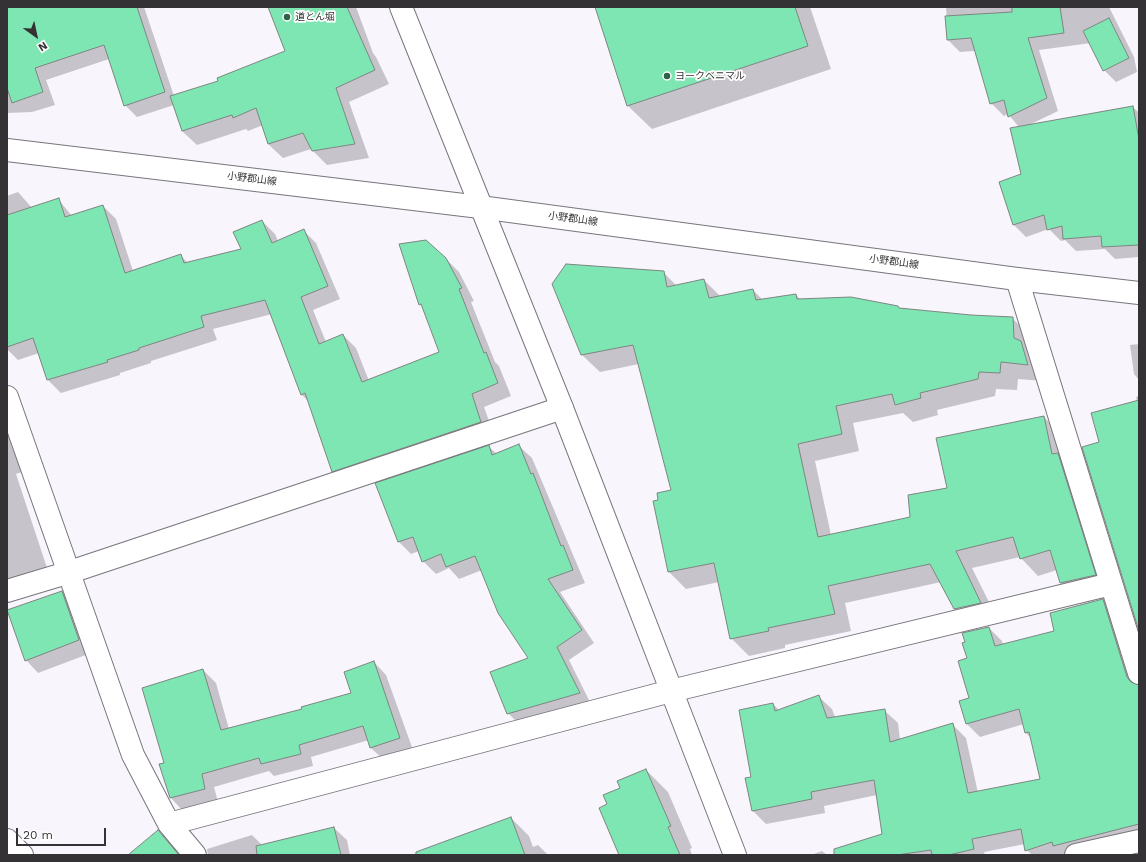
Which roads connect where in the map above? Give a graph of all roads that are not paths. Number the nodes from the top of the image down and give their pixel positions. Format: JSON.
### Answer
{"nodes":[{"id":1,"x":401,"y":7,"type":"edge"},
{"id":2,"x":7,"y":150,"type":"edge"},
{"id":3,"x":480,"y":207,"type":"junction"},
{"id":4,"x":1017,"y":279,"type":"junction"},
{"id":5,"x":1139,"y":293,"type":"edge"},
{"id":6,"x":7,"y":397,"type":"edge"},
{"id":7,"x":562,"y":408,"type":"junction"},
{"id":8,"x":70,"y":572,"type":"junction"},
{"id":9,"x":1111,"y":584,"type":"junction"},
{"id":10,"x":7,"y":591,"type":"edge"},
{"id":11,"x":1139,"y":673,"type":"edge"},
{"id":12,"x":671,"y":691,"type":"junction"},
{"id":13,"x":169,"y":824,"type":"junction"},
{"id":14,"x":7,"y":840,"type":"edge"},
{"id":15,"x":1139,"y":841,"type":"edge"},
{"id":16,"x":22,"y":855,"type":"edge"},
{"id":17,"x":195,"y":855,"type":"edge"},
{"id":18,"x":735,"y":855,"type":"edge"},
{"id":19,"x":1076,"y":855,"type":"edge"}],
"edges":[{"from":1,"to":3,"type":"street"},
{"from":2,"to":3,"type":"street","name":"小野郡山線"},
{"from":3,"to":4,"type":"street","name":"小野郡山線"},
{"from":3,"to":7,"type":"street"},
{"from":4,"to":5,"type":"street","name":"小野郡山線"},
{"from":4,"to":9,"type":"street"},
{"from":6,"to":8,"type":"street"},
{"from":7,"to":8,"type":"street"},
{"from":7,"to":12,"type":"street"},
{"from":8,"to":10,"type":"street"},
{"from":8,"to":13,"type":"street"},
{"from":9,"to":11,"type":"street"},
{"from":9,"to":12,"type":"street"},
{"from":12,"to":13,"type":"street"},
{"from":12,"to":18,"type":"street"},
{"from":13,"to":17,"type":"street"},
{"from":14,"to":16,"type":"street"},
{"from":15,"to":19,"type":"street"}]}
